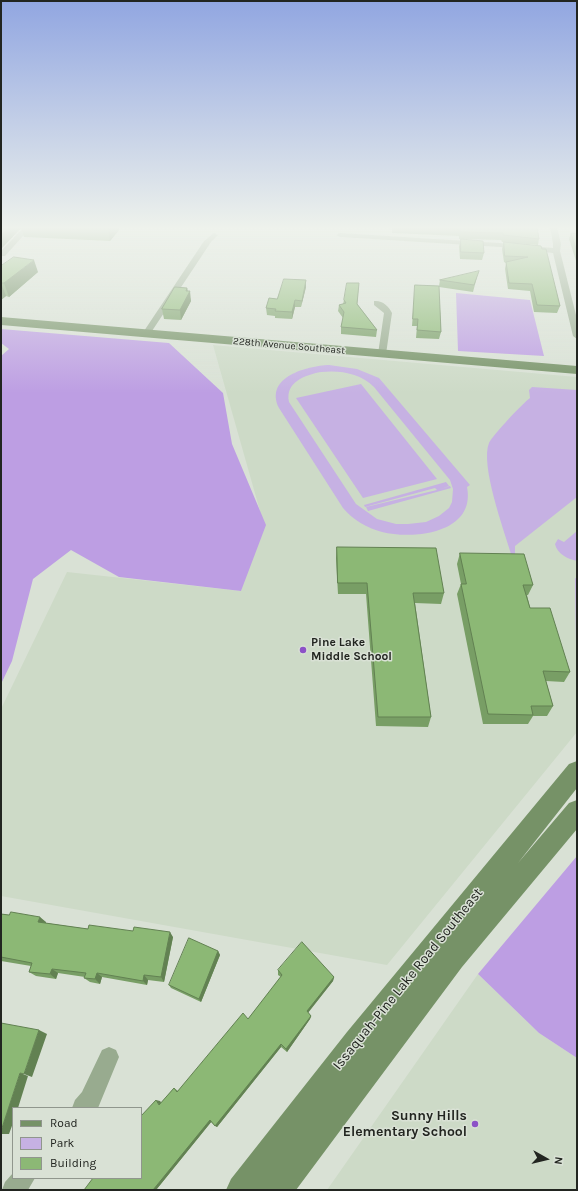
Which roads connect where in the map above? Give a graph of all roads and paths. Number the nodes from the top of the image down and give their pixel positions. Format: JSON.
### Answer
{"nodes":[{"id":1,"x":181,"y":282,"type":"edge"},
{"id":2,"x":564,"y":282,"type":"edge"},
{"id":3,"x":377,"y":303,"type":"dead end"},
{"id":4,"x":1,"y":321,"type":"edge"},
{"id":5,"x":146,"y":334,"type":"junction"},
{"id":6,"x":577,"y":336,"type":"edge"},
{"id":7,"x":382,"y":354,"type":"junction"},
{"id":8,"x":577,"y":370,"type":"edge"},
{"id":9,"x":577,"y":771,"type":"edge"},
{"id":10,"x":577,"y":811,"type":"edge"},
{"id":11,"x":109,"y":1057,"type":"dead end"},
{"id":12,"x":84,"y":1107,"type":"edge"},
{"id":13,"x":23,"y":1179,"type":"edge"},
{"id":14,"x":13,"y":1190,"type":"edge"},
{"id":15,"x":242,"y":1190,"type":"edge"},
{"id":16,"x":276,"y":1190,"type":"edge"}],
"edges":[{"from":1,"to":5,"type":"street"},
{"from":2,"to":6,"type":"street"},
{"from":3,"to":7,"type":"street"},
{"from":4,"to":5,"type":"main road","name":"228th Avenue Southeast"},
{"from":5,"to":7,"type":"main road","name":"228th Avenue Southeast"},
{"from":7,"to":8,"type":"main road","name":"228th Avenue Southeast"},
{"from":9,"to":15,"type":"main road","name":"Issaquah-Pine Lake Road Southeast"},
{"from":10,"to":16,"type":"main road","name":"Issaquah-Pine Lake Road Southeast"},
{"from":11,"to":12,"type":"street"},
{"from":13,"to":14,"type":"street"}]}
